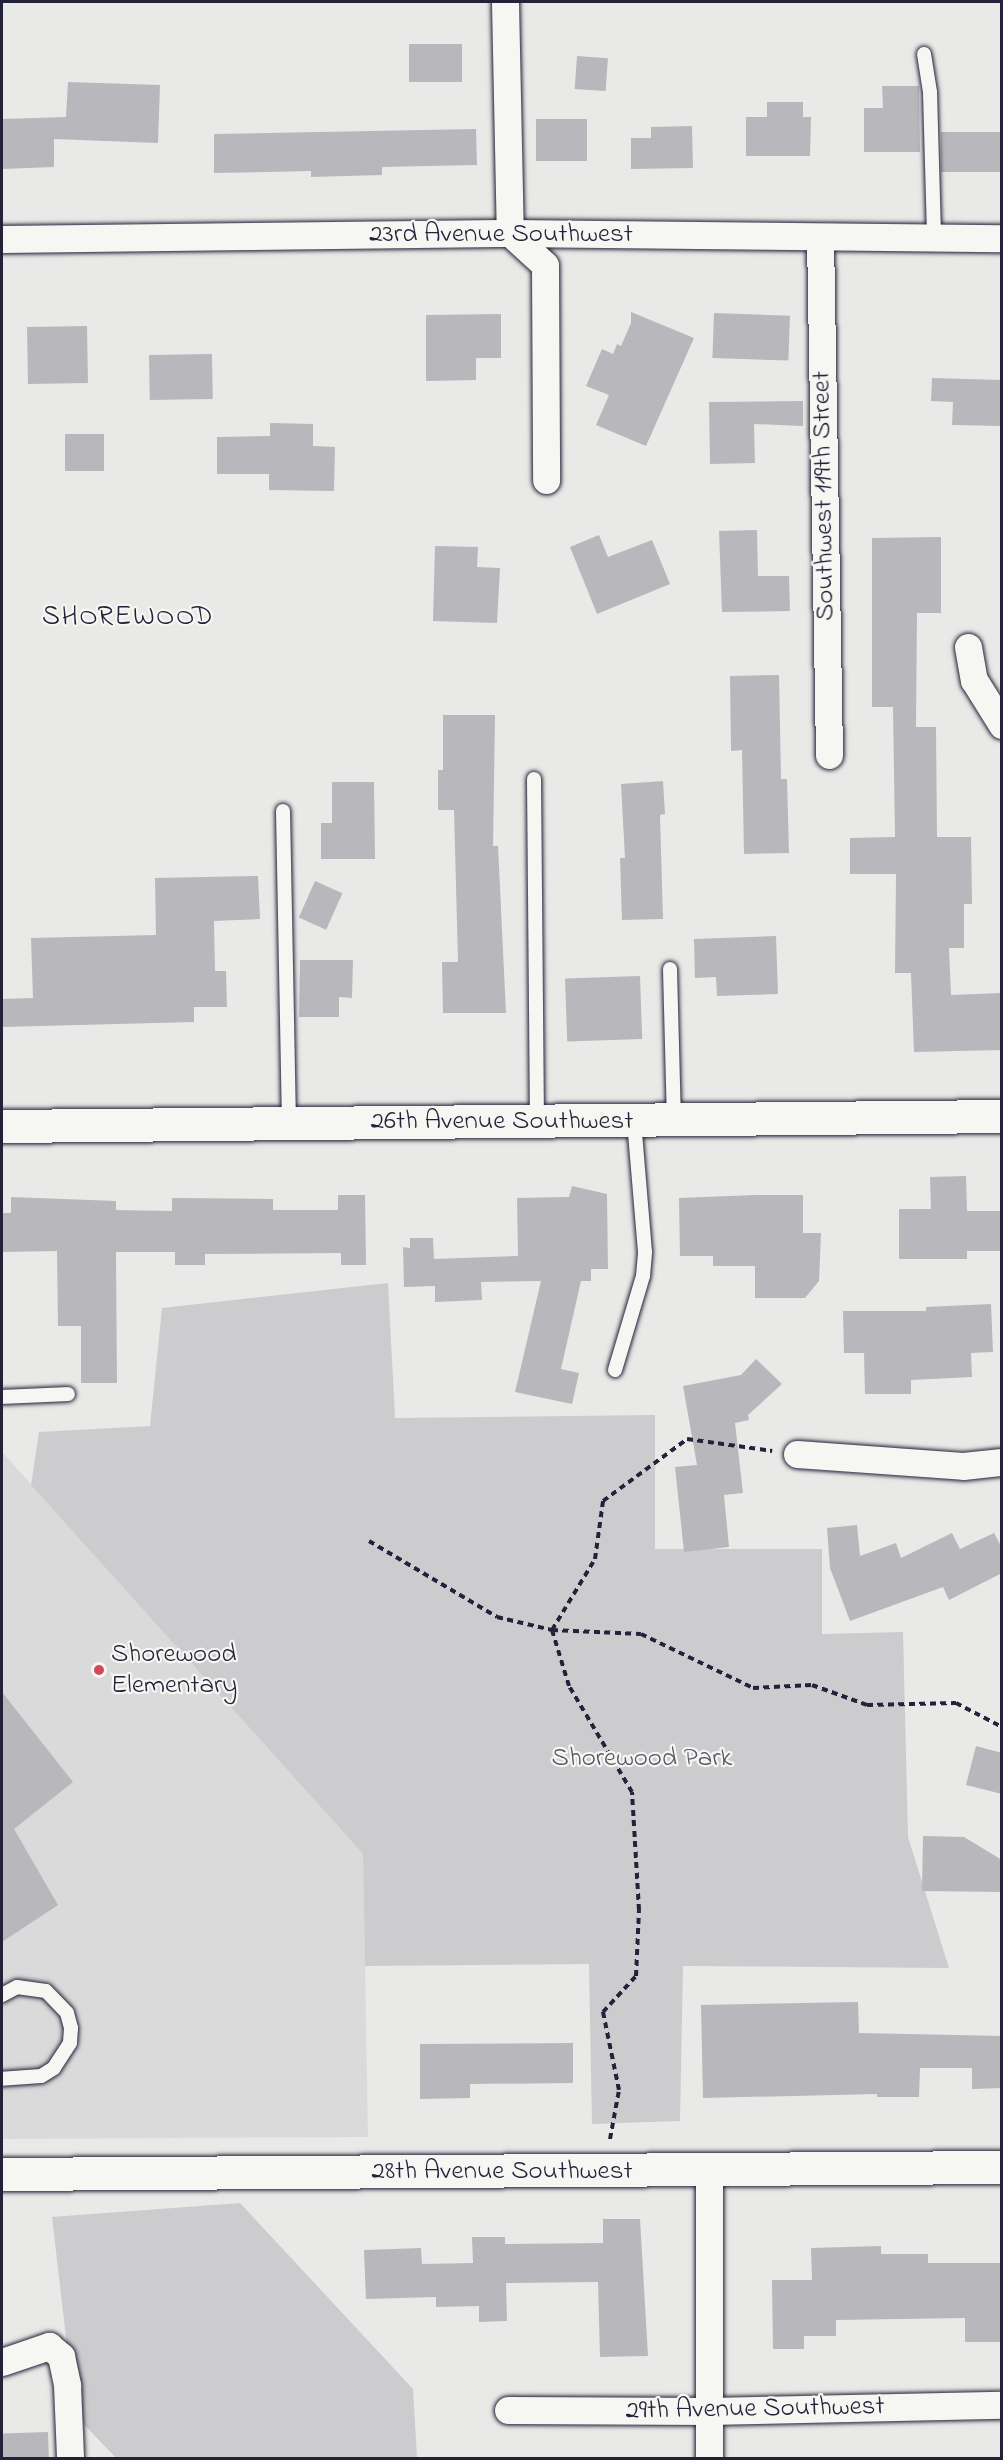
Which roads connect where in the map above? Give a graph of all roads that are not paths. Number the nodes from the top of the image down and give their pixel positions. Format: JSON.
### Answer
{"nodes":[{"id":1,"x":505,"y":2,"type":"edge"},
{"id":2,"x":924,"y":54,"type":"dead end"},
{"id":3,"x":510,"y":233,"type":"junction"},
{"id":4,"x":820,"y":237,"type":"junction"},
{"id":5,"x":933,"y":237,"type":"junction"},
{"id":6,"x":1002,"y":238,"type":"edge"},
{"id":7,"x":2,"y":239,"type":"edge"},
{"id":8,"x":546,"y":480,"type":"dead end"},
{"id":9,"x":968,"y":647,"type":"dead end"},
{"id":10,"x":1002,"y":724,"type":"edge"},
{"id":11,"x":829,"y":755,"type":"dead end"},
{"id":12,"x":534,"y":779,"type":"dead end"},
{"id":13,"x":283,"y":811,"type":"dead end"},
{"id":14,"x":670,"y":969,"type":"dead end"},
{"id":15,"x":1002,"y":1116,"type":"edge"},
{"id":16,"x":634,"y":1121,"type":"junction"},
{"id":17,"x":674,"y":1121,"type":"junction"},
{"id":18,"x":537,"y":1122,"type":"junction"},
{"id":19,"x":290,"y":1124,"type":"junction"},
{"id":20,"x":2,"y":1126,"type":"edge"},
{"id":21,"x":615,"y":1370,"type":"dead end"},
{"id":22,"x":69,"y":1394,"type":"dead end"},
{"id":23,"x":2,"y":1397,"type":"edge"},
{"id":24,"x":797,"y":1454,"type":"road end"},
{"id":25,"x":1002,"y":1462,"type":"edge"},
{"id":26,"x":2,"y":1995,"type":"edge"},
{"id":27,"x":2,"y":2079,"type":"edge"},
{"id":28,"x":1002,"y":2168,"type":"edge"},
{"id":29,"x":709,"y":2171,"type":"junction"},
{"id":30,"x":2,"y":2174,"type":"edge"},
{"id":31,"x":2,"y":2362,"type":"edge"},
{"id":32,"x":1002,"y":2405,"type":"edge"},
{"id":33,"x":508,"y":2410,"type":"dead end"},
{"id":34,"x":709,"y":2411,"type":"junction"},
{"id":35,"x":70,"y":2458,"type":"edge"},
{"id":36,"x":709,"y":2458,"type":"edge"}],
"edges":[{"from":1,"to":3,"type":"street"},
{"from":2,"to":5,"type":"lane"},
{"from":3,"to":4,"type":"street","name":"23rd Avenue Southwest"},
{"from":3,"to":7,"type":"street","name":"23rd Avenue Southwest"},
{"from":3,"to":8,"type":"street"},
{"from":4,"to":5,"type":"street","name":"23rd Avenue Southwest"},
{"from":4,"to":11,"type":"street","name":"Southwest 119th Street"},
{"from":5,"to":6,"type":"street","name":"23rd Avenue Southwest"},
{"from":9,"to":10,"type":"street"},
{"from":12,"to":18,"type":"lane"},
{"from":13,"to":19,"type":"lane"},
{"from":14,"to":17,"type":"lane"},
{"from":15,"to":17,"type":"street","name":"26th Avenue Southwest"},
{"from":16,"to":17,"type":"street","name":"26th Avenue Southwest"},
{"from":16,"to":18,"type":"street","name":"26th Avenue Southwest"},
{"from":16,"to":21,"type":"lane"},
{"from":18,"to":19,"type":"street","name":"26th Avenue Southwest"},
{"from":19,"to":20,"type":"street","name":"26th Avenue Southwest"},
{"from":22,"to":23,"type":"lane"},
{"from":24,"to":25,"type":"street"},
{"from":26,"to":27,"type":"lane"},
{"from":28,"to":29,"type":"street","name":"28th Avenue Southwest"},
{"from":29,"to":30,"type":"street","name":"28th Avenue Southwest"},
{"from":29,"to":34,"type":"street"},
{"from":31,"to":35,"type":"street"},
{"from":32,"to":34,"type":"street","name":"29th Avenue Southwest"},
{"from":33,"to":34,"type":"street","name":"29th Avenue Southwest"},
{"from":34,"to":36,"type":"street"}]}
